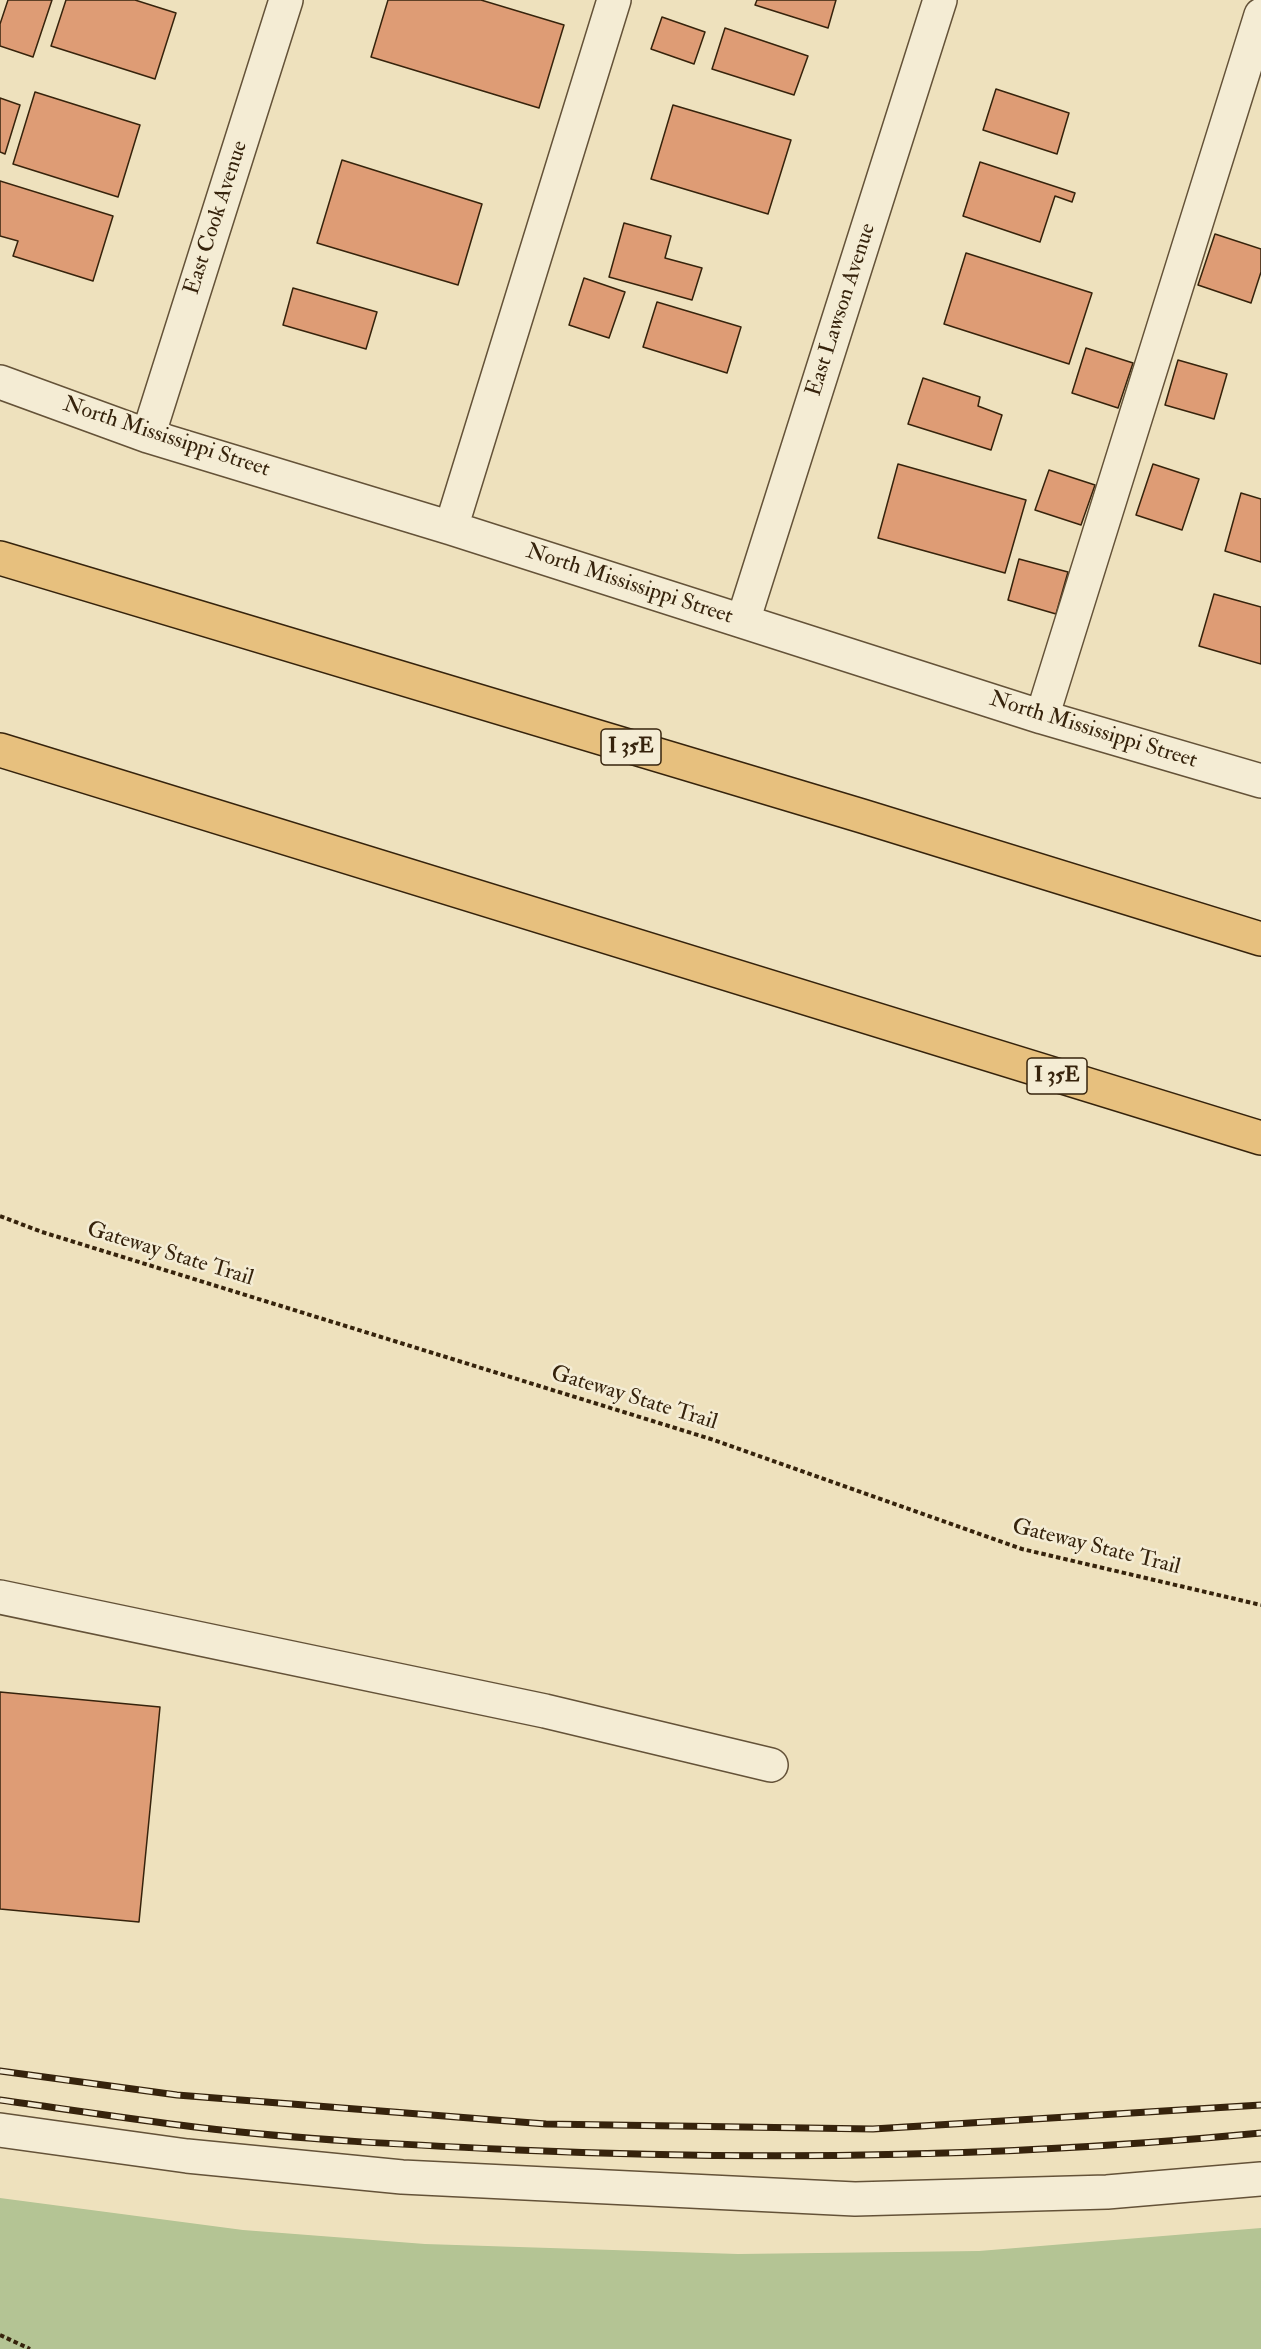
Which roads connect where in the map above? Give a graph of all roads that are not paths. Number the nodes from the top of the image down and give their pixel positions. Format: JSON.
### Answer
{"nodes":[{"id":1,"x":286,"y":0,"type":"edge"},
{"id":2,"x":614,"y":0,"type":"edge"},
{"id":3,"x":940,"y":0,"type":"edge"},
{"id":4,"x":1261,"y":15,"type":"edge"},
{"id":5,"x":0,"y":382,"type":"edge"},
{"id":6,"x":148,"y":436,"type":"junction"},
{"id":7,"x":451,"y":528,"type":"junction"},
{"id":8,"x":0,"y":558,"type":"edge"},
{"id":9,"x":743,"y":621,"type":"junction"},
{"id":10,"x":1042,"y":717,"type":"junction"},
{"id":11,"x":0,"y":750,"type":"edge"},
{"id":12,"x":1261,"y":781,"type":"edge"},
{"id":13,"x":1261,"y":939,"type":"edge"},
{"id":14,"x":1261,"y":1138,"type":"edge"},
{"id":15,"x":0,"y":1597,"type":"edge"},
{"id":16,"x":771,"y":1765,"type":"dead end"},
{"id":17,"x":0,"y":2130,"type":"edge"},
{"id":18,"x":1261,"y":2178,"type":"edge"}],
"edges":[{"from":1,"to":6,"type":"street","name":"East Cook Avenue"},
{"from":2,"to":7,"type":"street"},
{"from":3,"to":9,"type":"street","name":"East Lawson Avenue"},
{"from":4,"to":10,"type":"street"},
{"from":5,"to":6,"type":"street","name":"North Mississippi Street"},
{"from":6,"to":7,"type":"street","name":"North Mississippi Street"},
{"from":7,"to":9,"type":"street","name":"North Mississippi Street"},
{"from":8,"to":13,"type":"highway","number":"I 35E"},
{"from":9,"to":10,"type":"street","name":"North Mississippi Street"},
{"from":10,"to":12,"type":"street","name":"North Mississippi Street"},
{"from":11,"to":14,"type":"highway","number":"I 35E"},
{"from":15,"to":16,"type":"street"},
{"from":17,"to":18,"type":"street"}]}
